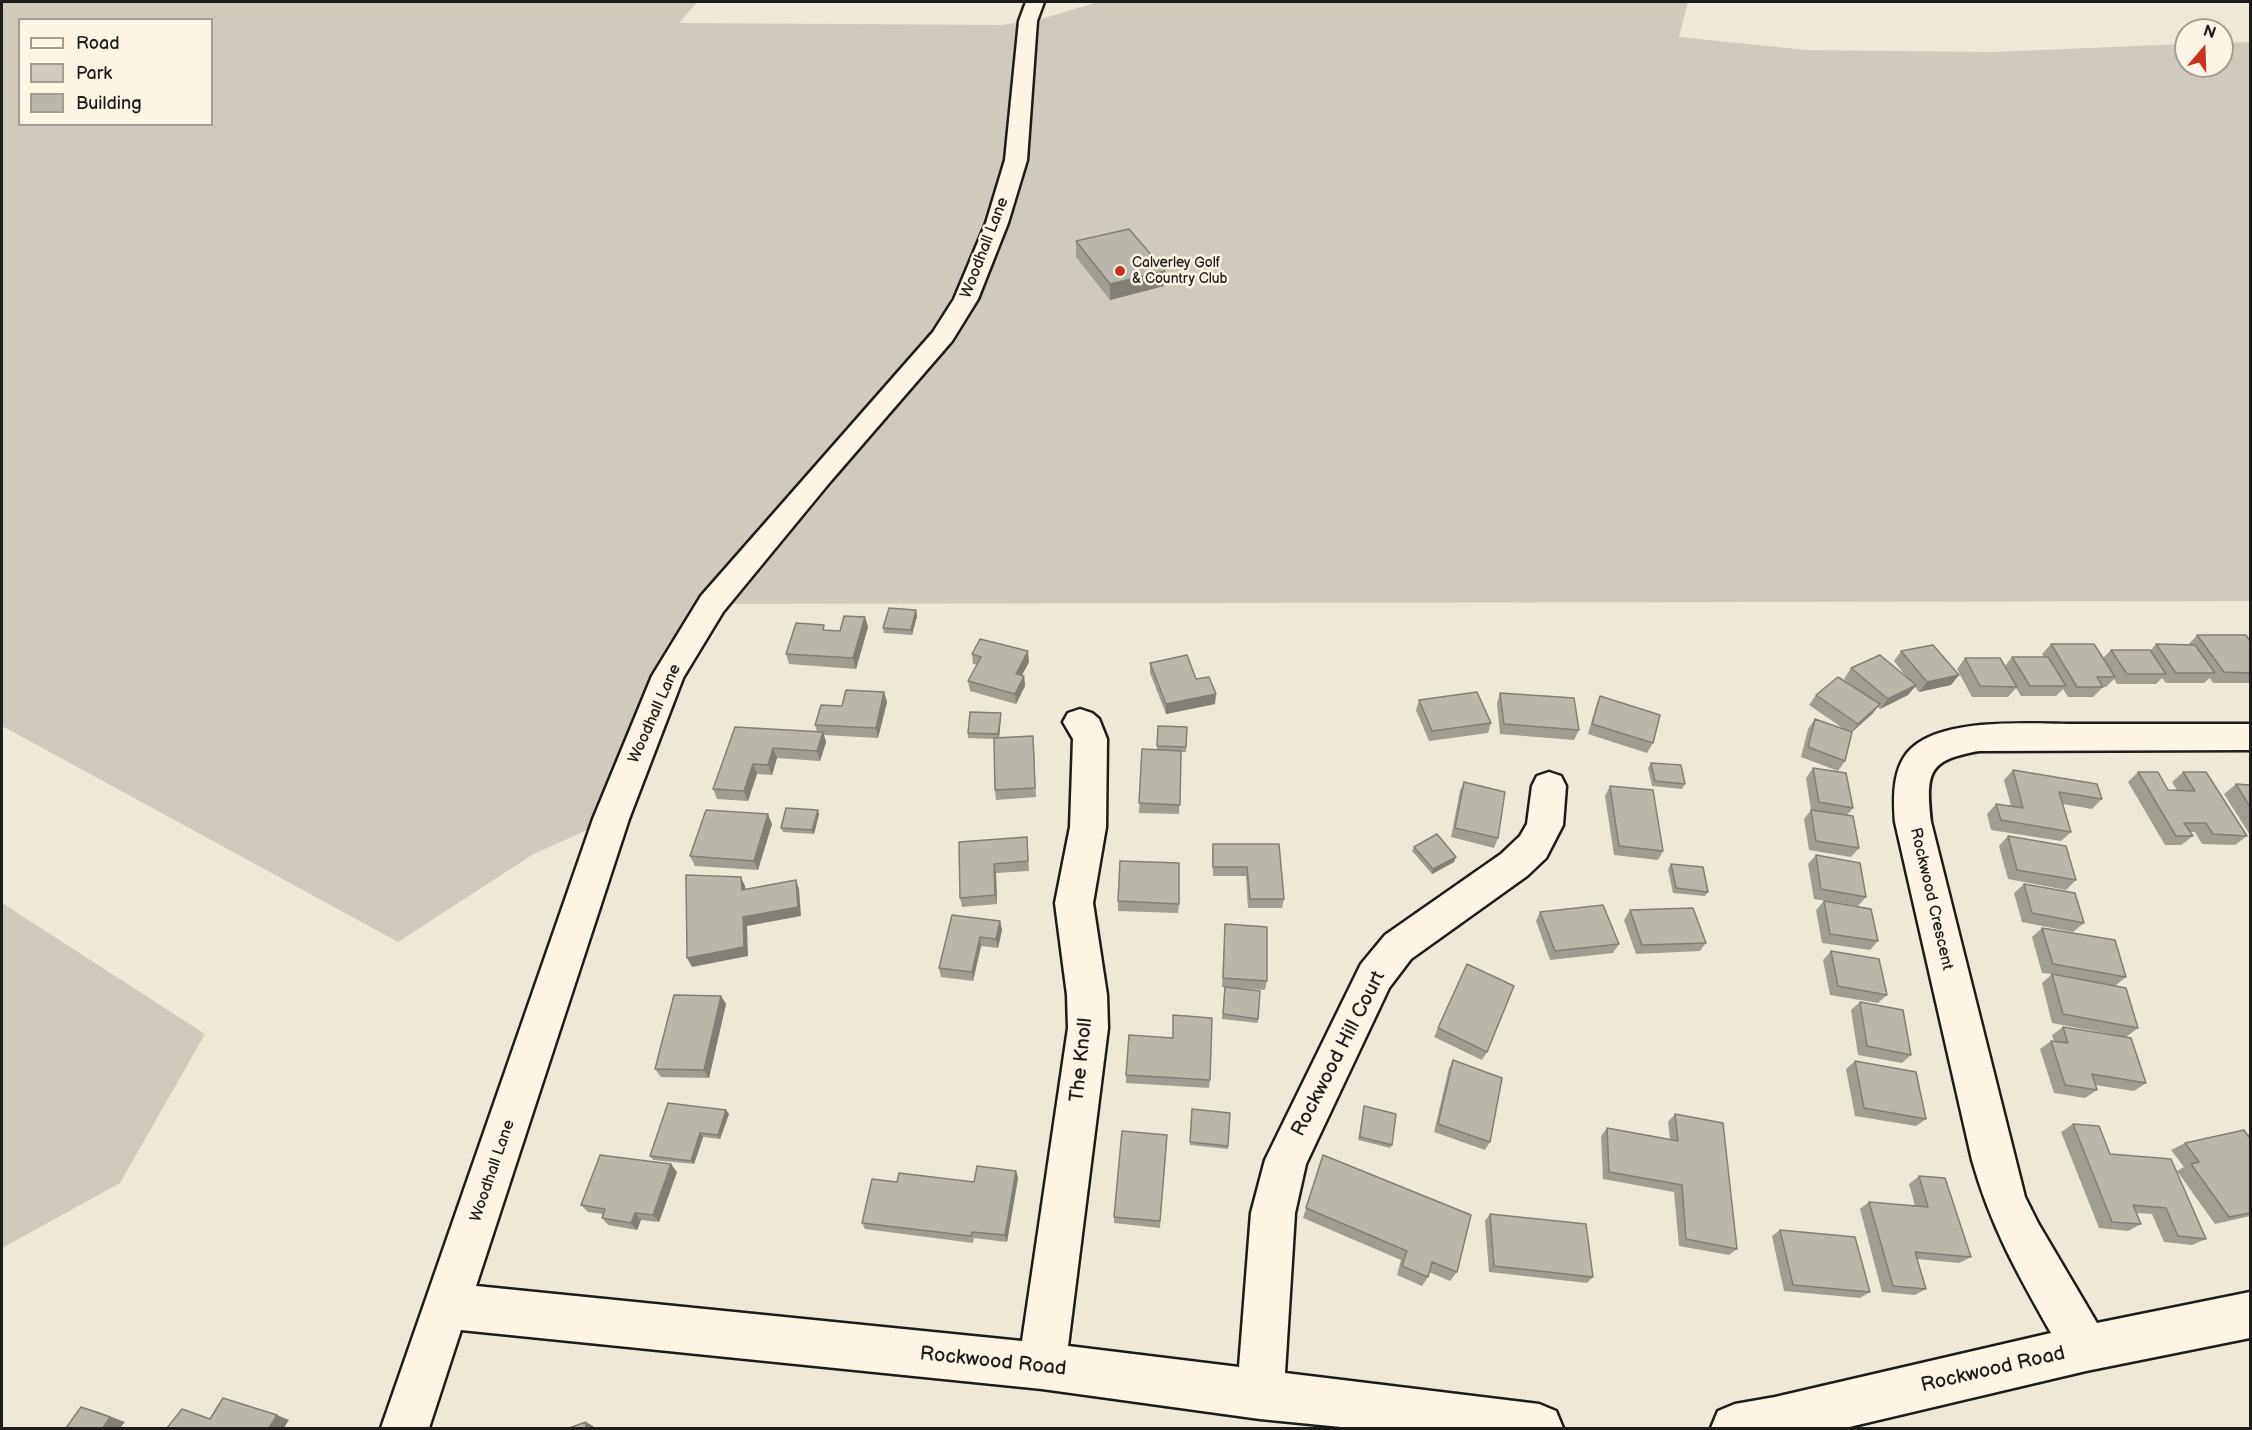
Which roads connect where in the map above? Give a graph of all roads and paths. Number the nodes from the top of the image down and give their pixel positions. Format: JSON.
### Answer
{"nodes":[{"id":1,"x":1035,"y":2,"type":"edge"},
{"id":2,"x":1080,"y":722,"type":"dead end"},
{"id":3,"x":2250,"y":737,"type":"edge"},
{"id":4,"x":1549,"y":786,"type":"dead end"},
{"id":5,"x":446,"y":1306,"type":"junction"},
{"id":6,"x":2250,"y":1315,"type":"edge"},
{"id":7,"x":2086,"y":1348,"type":"junction"},
{"id":8,"x":1042,"y":1366,"type":"junction"},
{"id":9,"x":1260,"y":1395,"type":"junction"},
{"id":10,"x":405,"y":1428,"type":"edge"},
{"id":11,"x":1539,"y":1428,"type":"edge"},
{"id":12,"x":1735,"y":1428,"type":"edge"}],
"edges":[{"from":1,"to":5,"type":"street","name":"Woodhall Lane"},
{"from":2,"to":8,"type":"street","name":"The Knoll"},
{"from":3,"to":7,"type":"street","name":"Rockwood Crescent"},
{"from":4,"to":9,"type":"street","name":"Rockwood Hill Court"},
{"from":5,"to":8,"type":"street","name":"Rockwood Road"},
{"from":5,"to":10,"type":"street","name":"Woodhall Lane"},
{"from":6,"to":7,"type":"street","name":"Rockwood Road"},
{"from":7,"to":12,"type":"street","name":"Rockwood Road"},
{"from":8,"to":9,"type":"street","name":"Rockwood Road"},
{"from":9,"to":11,"type":"street","name":"Rockwood Road"}]}
